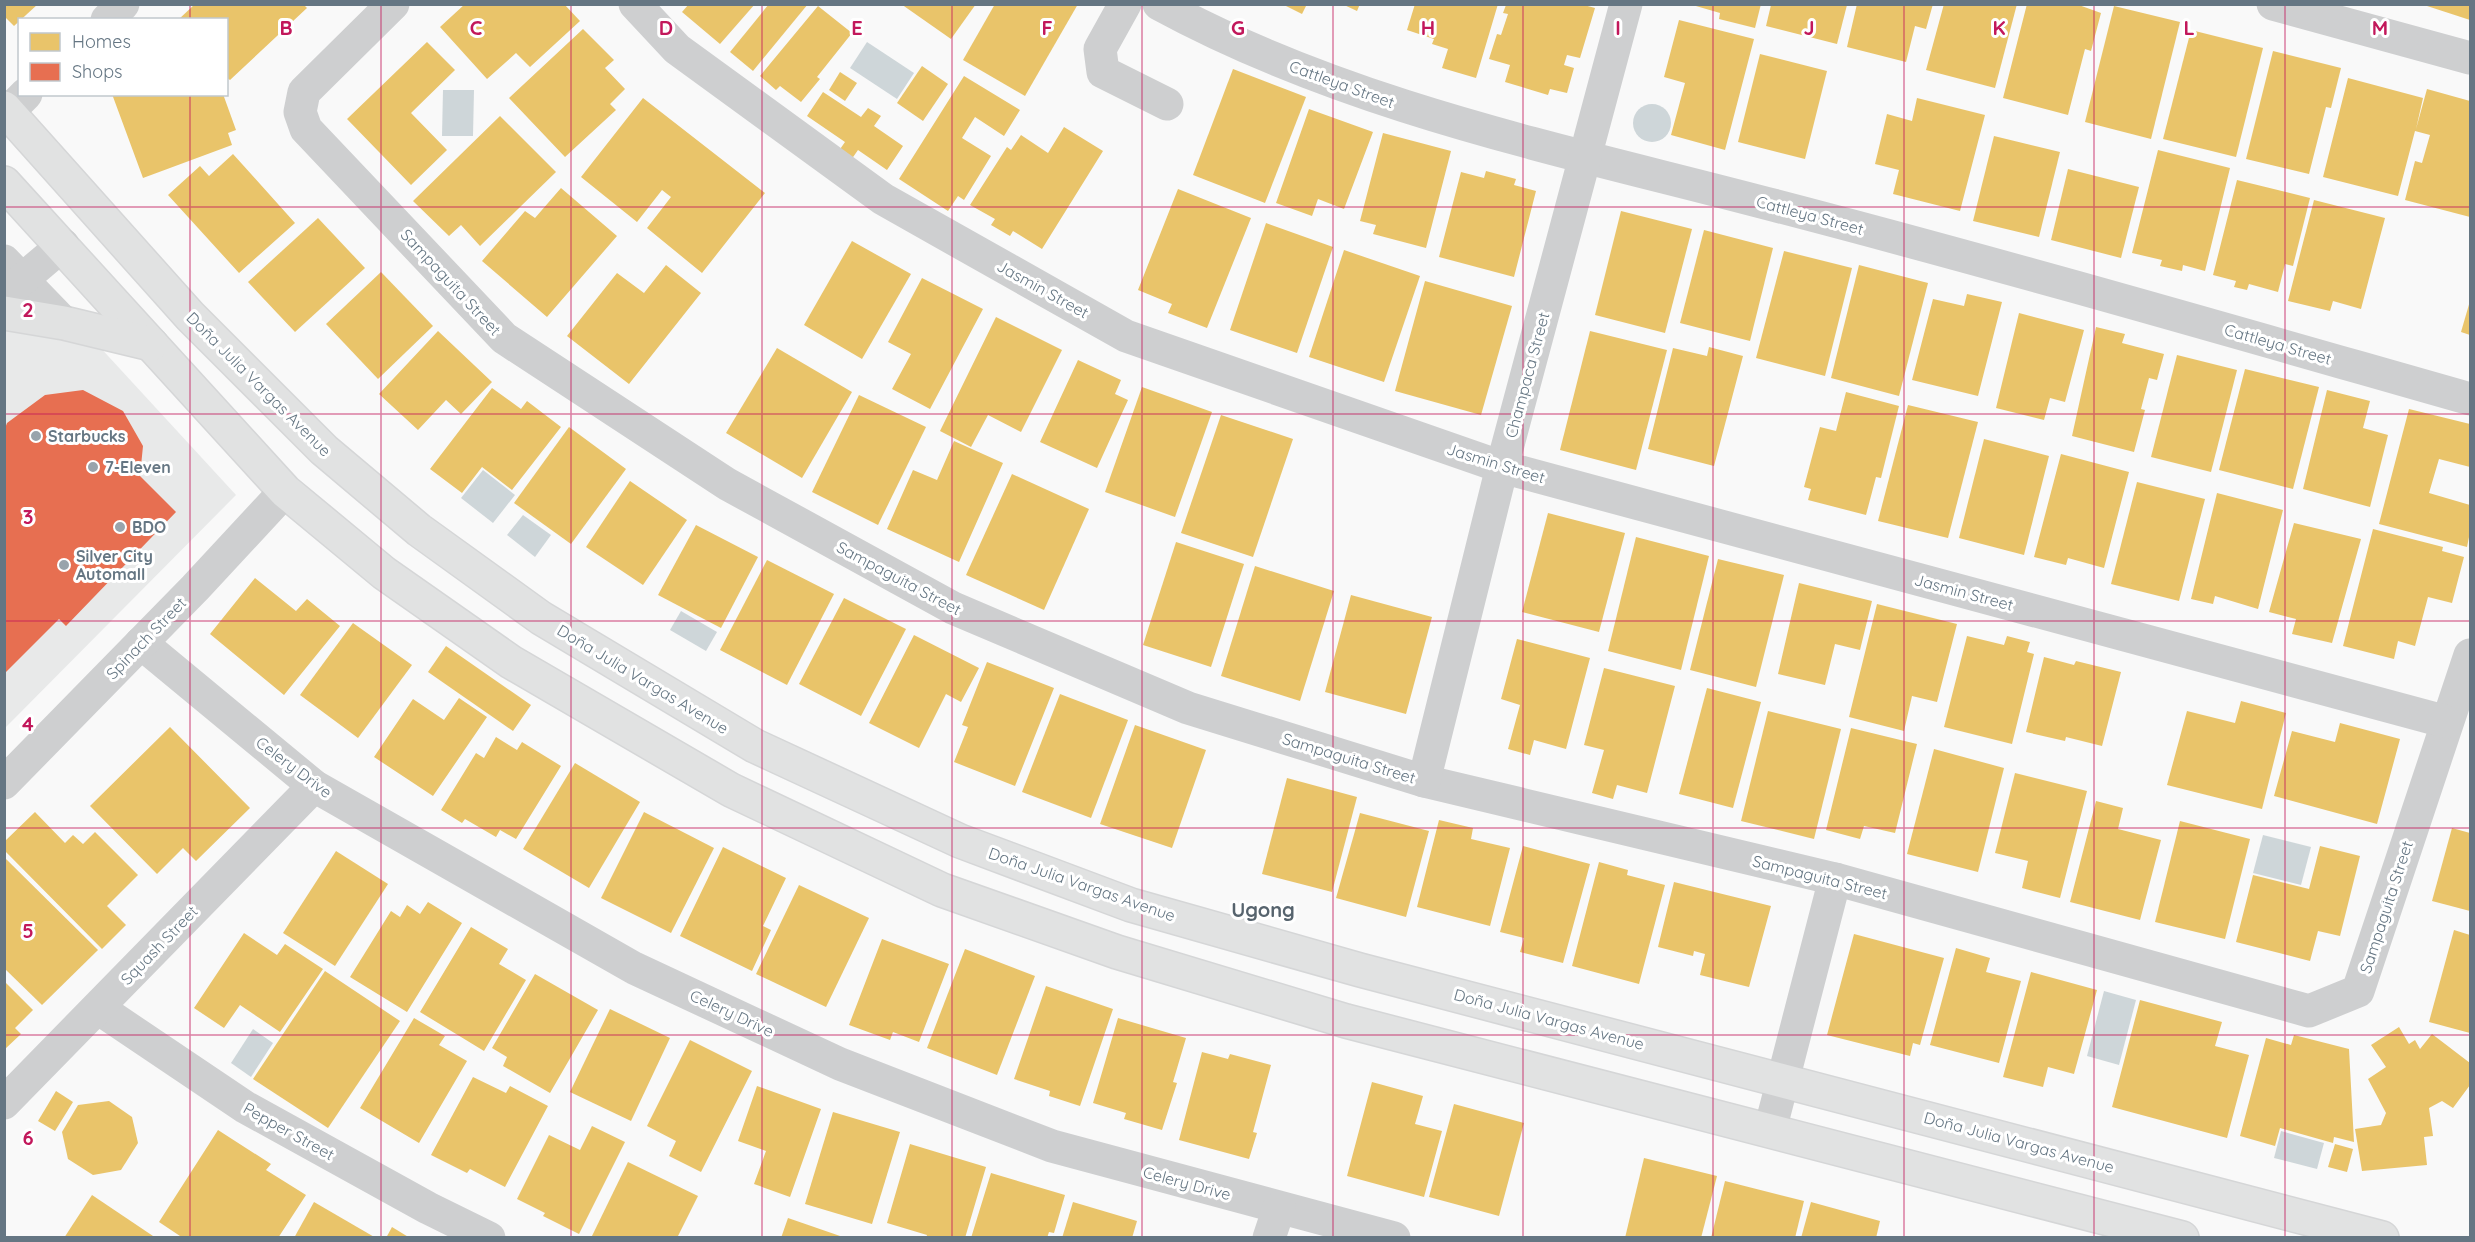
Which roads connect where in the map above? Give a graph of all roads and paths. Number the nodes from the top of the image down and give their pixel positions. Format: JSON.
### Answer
{"nodes":[{"id":1,"x":123,"y":4,"type":"edge"},
{"id":2,"x":393,"y":4,"type":"edge"},
{"id":3,"x":635,"y":4,"type":"edge"},
{"id":4,"x":1125,"y":4,"type":"edge"},
{"id":5,"x":1159,"y":4,"type":"edge"},
{"id":6,"x":1626,"y":4,"type":"edge"},
{"id":7,"x":2273,"y":4,"type":"edge"},
{"id":8,"x":2368,"y":17,"type":"edge"},
{"id":9,"x":109,"y":18,"type":"edge"},
{"id":10,"x":2470,"y":58,"type":"edge"},
{"id":11,"x":1167,"y":104,"type":"dead end"},
{"id":12,"x":11,"y":108,"type":"edge"},
{"id":13,"x":1586,"y":156,"type":"junction"},
{"id":14,"x":4,"y":183,"type":"edge"},
{"id":15,"x":63,"y":245,"type":"junction"},
{"id":16,"x":10,"y":279,"type":"edge"},
{"id":17,"x":4,"y":313,"type":"edge"},
{"id":18,"x":64,"y":323,"type":"junction"},
{"id":19,"x":151,"y":344,"type":"junction"},
{"id":20,"x":2470,"y":399,"type":"edge"},
{"id":21,"x":1502,"y":467,"type":"junction"},
{"id":22,"x":285,"y":491,"type":"junction"},
{"id":23,"x":141,"y":644,"type":"junction"},
{"id":24,"x":2470,"y":655,"type":"edge"},
{"id":25,"x":2447,"y":722,"type":"junction"},
{"id":26,"x":1424,"y":781,"type":"junction"},
{"id":27,"x":4,"y":783,"type":"edge"},
{"id":28,"x":314,"y":786,"type":"junction"},
{"id":29,"x":1835,"y":879,"type":"junction"},
{"id":30,"x":98,"y":1008,"type":"junction"},
{"id":31,"x":1782,"y":1080,"type":"junction"},
{"id":32,"x":4,"y":1103,"type":"edge"},
{"id":33,"x":1770,"y":1130,"type":"junction"},
{"id":34,"x":1274,"y":1223,"type":"edge"},
{"id":35,"x":489,"y":1238,"type":"edge"},
{"id":36,"x":1394,"y":1238,"type":"edge"},
{"id":37,"x":2182,"y":1238,"type":"edge"},
{"id":38,"x":2382,"y":1238,"type":"edge"}],
"edges":[{"from":1,"to":9,"type":"street"},
{"from":2,"to":26,"type":"street","name":"Sampaguita Street"},
{"from":3,"to":21,"type":"street","name":"Jasmin Street"},
{"from":4,"to":11,"type":"street"},
{"from":5,"to":13,"type":"street","name":"Cattleya Street"},
{"from":6,"to":13,"type":"street","name":"Champaca Street"},
{"from":7,"to":8,"type":"street"},
{"from":8,"to":10,"type":"street"},
{"from":12,"to":31,"type":"main road","name":"Doña Julia Vargas Avenue"},
{"from":13,"to":20,"type":"street","name":"Cattleya Street"},
{"from":13,"to":21,"type":"street","name":"Champaca Street"},
{"from":14,"to":15,"type":"main road"},
{"from":15,"to":16,"type":"street"},
{"from":15,"to":19,"type":"main road"},
{"from":16,"to":18,"type":"street"},
{"from":17,"to":18,"type":"main road"},
{"from":18,"to":19,"type":"main road"},
{"from":19,"to":22,"type":"main road"},
{"from":21,"to":25,"type":"street","name":"Jasmin Street"},
{"from":21,"to":26,"type":"street","name":"Champaca Street"},
{"from":22,"to":23,"type":"street","name":"Spinach Street"},
{"from":22,"to":33,"type":"main road"},
{"from":23,"to":27,"type":"street","name":"Spinach Street"},
{"from":23,"to":28,"type":"street","name":"Celery Drive"},
{"from":24,"to":25,"type":"street","name":"Sampaguita Street"},
{"from":25,"to":29,"type":"street","name":"Sampaguita Street"},
{"from":26,"to":29,"type":"street","name":"Sampaguita Street"},
{"from":28,"to":30,"type":"street","name":"Squash Street"},
{"from":28,"to":34,"type":"street","name":"Celery Drive"},
{"from":29,"to":31,"type":"street"},
{"from":30,"to":32,"type":"street","name":"Squash Street"},
{"from":30,"to":35,"type":"street","name":"Pepper Street"},
{"from":31,"to":33,"type":"street"},
{"from":31,"to":38,"type":"main road","name":"Doña Julia Vargas Avenue"},
{"from":33,"to":37,"type":"main road"},
{"from":34,"to":36,"type":"street","name":"Celery Drive"}]}
